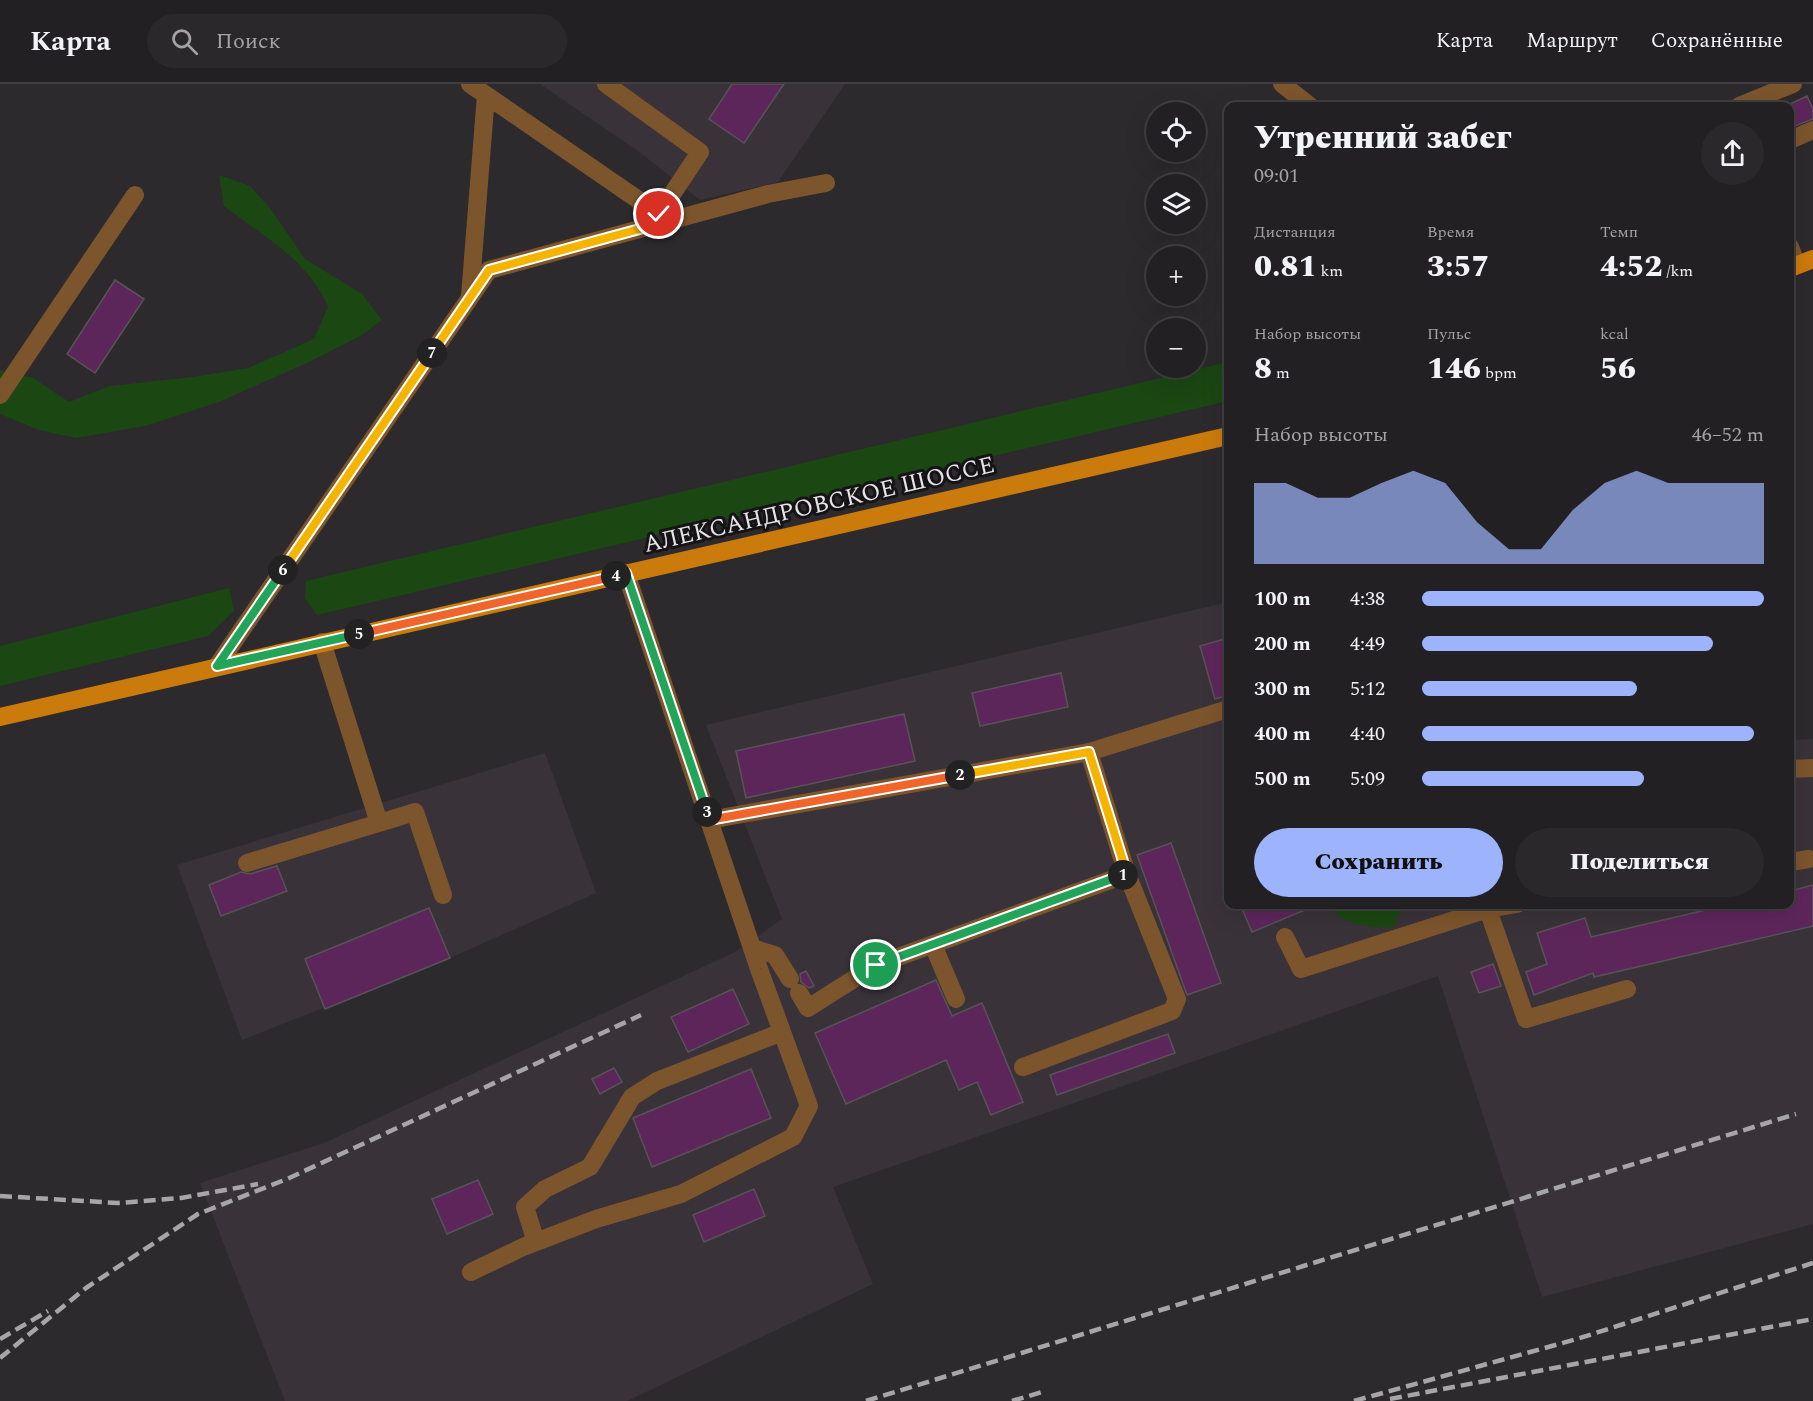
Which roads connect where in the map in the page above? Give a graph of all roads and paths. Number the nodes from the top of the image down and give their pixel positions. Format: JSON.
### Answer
{"nodes":[{"id":1,"x":471,"y":84,"type":"edge"},
{"id":2,"x":606,"y":84,"type":"edge"},
{"id":3,"x":1282,"y":84,"type":"edge"},
{"id":4,"x":1793,"y":84,"type":"edge"},
{"id":5,"x":486,"y":95,"type":"junction"},
{"id":6,"x":1305,"y":102,"type":"edge"},
{"id":7,"x":1749,"y":102,"type":"edge"},
{"id":8,"x":1813,"y":130,"type":"edge"},
{"id":9,"x":1794,"y":138,"type":"edge"},
{"id":10,"x":826,"y":183,"type":"dead end"},
{"id":11,"x":135,"y":195,"type":"dead end"},
{"id":12,"x":664,"y":218,"type":"junction"},
{"id":13,"x":470,"y":298,"type":"junction"},
{"id":14,"x":0,"y":395,"type":"edge"},
{"id":15,"x":1224,"y":437,"type":"edge"},
{"id":16,"x":626,"y":573,"type":"junction"},
{"id":17,"x":322,"y":642,"type":"junction"},
{"id":18,"x":217,"y":666,"type":"junction"},
{"id":19,"x":1224,"y":710,"type":"edge"},
{"id":20,"x":0,"y":717,"type":"edge"},
{"id":21,"x":1089,"y":752,"type":"junction"},
{"id":22,"x":1813,"y":768,"type":"edge"},
{"id":23,"x":1794,"y":769,"type":"edge"},
{"id":24,"x":709,"y":820,"type":"junction"},
{"id":25,"x":379,"y":823,"type":"junction"},
{"id":26,"x":1809,"y":859,"type":"dead end"},
{"id":27,"x":1794,"y":861,"type":"edge"},
{"id":28,"x":247,"y":863,"type":"dead end"},
{"id":29,"x":1127,"y":874,"type":"junction"},
{"id":30,"x":442,"y":895,"type":"dead end"},
{"id":31,"x":1481,"y":909,"type":"edge"},
{"id":32,"x":1488,"y":909,"type":"edge"},
{"id":33,"x":1285,"y":938,"type":"dead end"},
{"id":34,"x":933,"y":945,"type":"junction"},
{"id":35,"x":752,"y":948,"type":"junction"},
{"id":36,"x":1627,"y":989,"type":"dead end"},
{"id":37,"x":956,"y":999,"type":"dead end"},
{"id":38,"x":782,"y":1032,"type":"junction"},
{"id":39,"x":1023,"y":1066,"type":"dead end"},
{"id":40,"x":536,"y":1242,"type":"junction"},
{"id":41,"x":471,"y":1272,"type":"dead end"}],
"edges":[{"from":1,"to":5,"type":"lane"},
{"from":2,"to":12,"type":"lane"},
{"from":3,"to":6,"type":"lane"},
{"from":4,"to":7,"type":"lane"},
{"from":5,"to":12,"type":"lane"},
{"from":5,"to":13,"type":"lane"},
{"from":8,"to":9,"type":"lane"},
{"from":10,"to":12,"type":"lane"},
{"from":11,"to":14,"type":"lane"},
{"from":12,"to":13,"type":"lane"},
{"from":13,"to":18,"type":"lane"},
{"from":15,"to":16,"type":"main road","name":"АЛЕКСАНДРОВСКОЕ ШОССЕ"},
{"from":16,"to":17,"type":"main road","name":"АЛЕКСАНДРОВСКОЕ ШОССЕ"},
{"from":16,"to":24,"type":"lane"},
{"from":17,"to":18,"type":"main road","name":"АЛЕКСАНДРОВСКОЕ ШОССЕ"},
{"from":17,"to":25,"type":"lane"},
{"from":18,"to":20,"type":"main road","name":"АЛЕКСАНДРОВСКОЕ ШОССЕ"},
{"from":19,"to":21,"type":"lane"},
{"from":21,"to":24,"type":"lane"},
{"from":21,"to":29,"type":"lane"},
{"from":22,"to":23,"type":"lane"},
{"from":24,"to":35,"type":"lane"},
{"from":25,"to":28,"type":"lane"},
{"from":25,"to":30,"type":"lane"},
{"from":26,"to":27,"type":"lane"},
{"from":29,"to":34,"type":"lane"},
{"from":29,"to":39,"type":"lane"},
{"from":31,"to":33,"type":"lane"},
{"from":32,"to":36,"type":"lane"},
{"from":34,"to":35,"type":"lane"},
{"from":34,"to":37,"type":"lane"},
{"from":35,"to":38,"type":"lane"},
{"from":38,"to":40,"type":"lane"},
{"from":38,"to":40,"type":"lane"},
{"from":40,"to":41,"type":"lane"}]}
